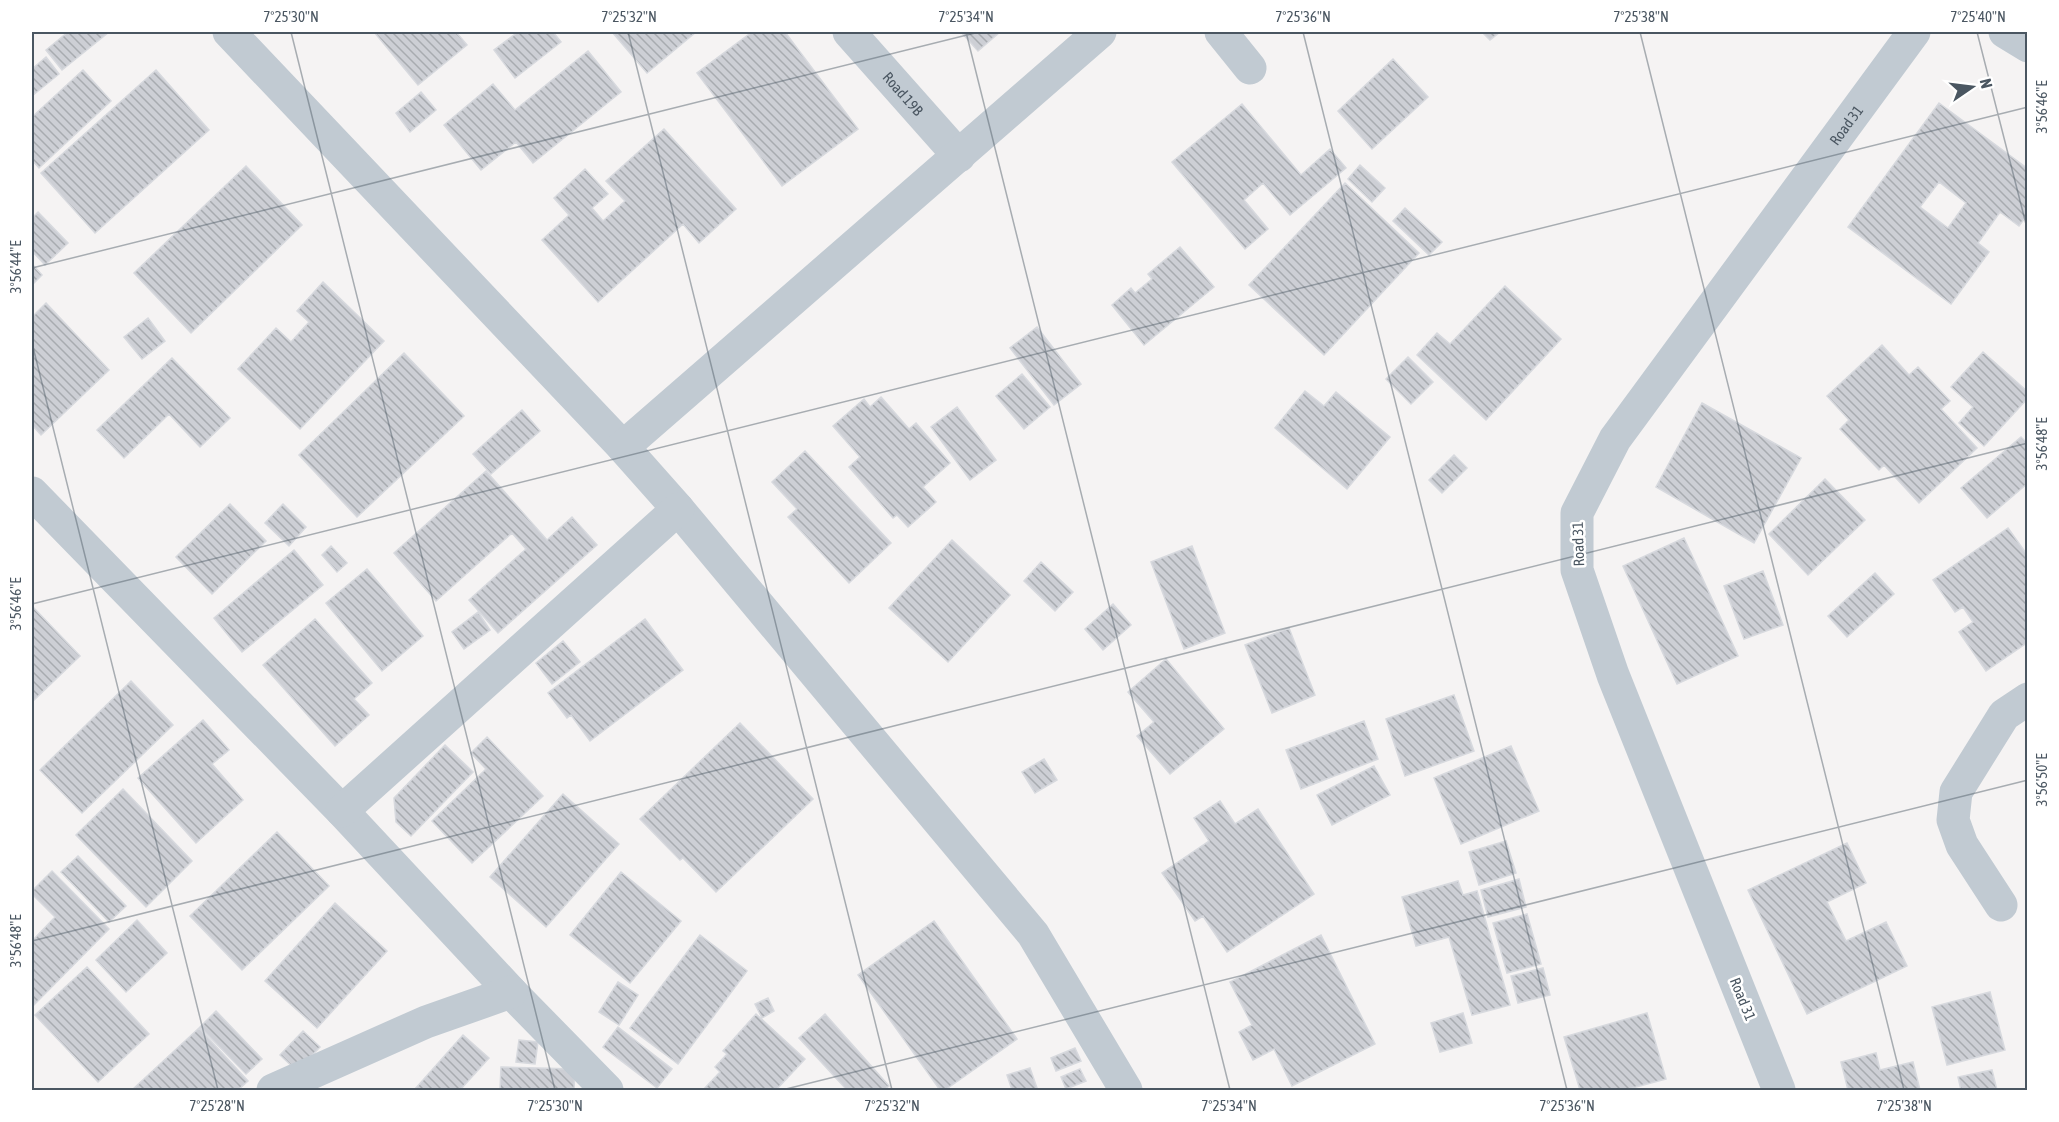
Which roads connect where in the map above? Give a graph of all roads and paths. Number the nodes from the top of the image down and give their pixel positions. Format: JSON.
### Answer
{"nodes":[{"id":1,"x":229,"y":32,"type":"edge"},
{"id":2,"x":849,"y":32,"type":"edge"},
{"id":3,"x":1100,"y":32,"type":"edge"},
{"id":4,"x":1221,"y":32,"type":"edge"},
{"id":5,"x":1914,"y":32,"type":"edge"},
{"id":6,"x":2005,"y":32,"type":"edge"},
{"id":7,"x":2028,"y":46,"type":"edge"},
{"id":8,"x":1250,"y":68,"type":"dead end"},
{"id":9,"x":959,"y":156,"type":"junction"},
{"id":10,"x":623,"y":447,"type":"junction"},
{"id":11,"x":32,"y":493,"type":"edge"},
{"id":12,"x":678,"y":509,"type":"junction"},
{"id":13,"x":2028,"y":699,"type":"edge"},
{"id":14,"x":342,"y":811,"type":"junction"},
{"id":15,"x":2001,"y":905,"type":"dead end"},
{"id":16,"x":511,"y":992,"type":"junction"},
{"id":17,"x":273,"y":1090,"type":"edge"},
{"id":18,"x":607,"y":1090,"type":"edge"},
{"id":19,"x":1126,"y":1090,"type":"edge"},
{"id":20,"x":1779,"y":1090,"type":"edge"}],
"edges":[{"from":1,"to":10,"type":"street"},
{"from":2,"to":9,"type":"street","name":"Road 19B"},
{"from":3,"to":9,"type":"street"},
{"from":4,"to":8,"type":"street"},
{"from":5,"to":20,"type":"street","name":"Road 31"},
{"from":6,"to":7,"type":"street"},
{"from":9,"to":10,"type":"street"},
{"from":10,"to":12,"type":"street"},
{"from":11,"to":14,"type":"street"},
{"from":12,"to":14,"type":"street"},
{"from":12,"to":19,"type":"street"},
{"from":13,"to":15,"type":"street"},
{"from":14,"to":16,"type":"street"},
{"from":16,"to":17,"type":"street"},
{"from":16,"to":18,"type":"street"}]}
